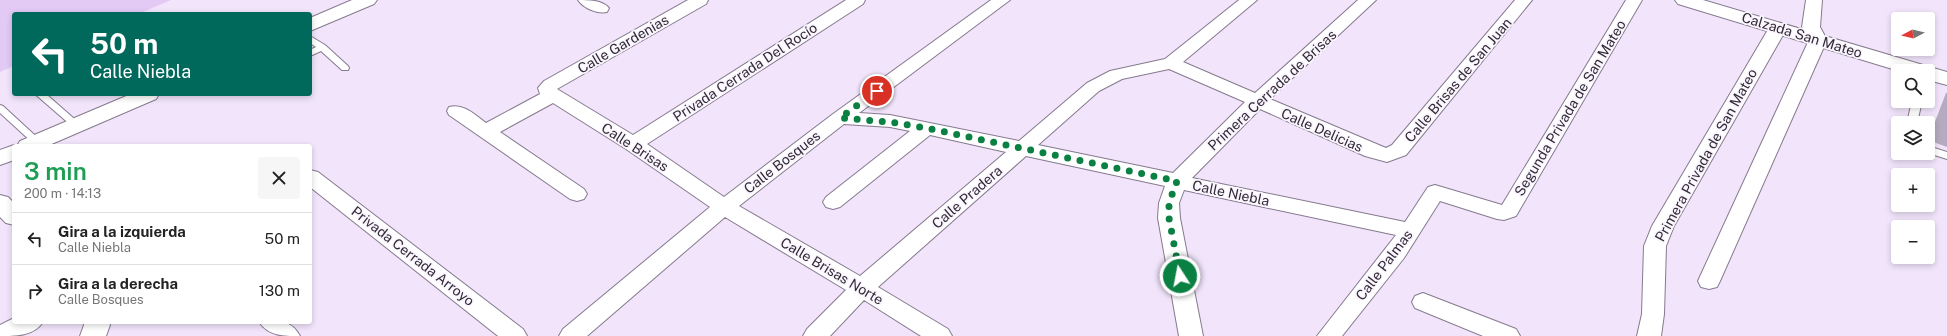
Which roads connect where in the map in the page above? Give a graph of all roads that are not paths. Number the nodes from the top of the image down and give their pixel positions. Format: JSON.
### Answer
{"nodes":[{"id":1,"x":586,"y":0,"type":"edge"},
{"id":2,"x":700,"y":0,"type":"edge"},
{"id":3,"x":857,"y":0,"type":"edge"},
{"id":4,"x":1002,"y":0,"type":"edge"},
{"id":5,"x":1249,"y":0,"type":"edge"},
{"id":6,"x":1368,"y":0,"type":"edge"},
{"id":7,"x":1524,"y":0,"type":"edge"},
{"id":8,"x":1634,"y":0,"type":"edge"},
{"id":9,"x":1684,"y":0,"type":"edge"},
{"id":10,"x":1814,"y":0,"type":"edge"},
{"id":11,"x":362,"y":1,"type":"edge"},
{"id":12,"x":601,"y":8,"type":"dead end"},
{"id":13,"x":312,"y":24,"type":"edge"},
{"id":14,"x":1778,"y":28,"type":"junction"},
{"id":15,"x":312,"y":40,"type":"edge"},
{"id":16,"x":1818,"y":40,"type":"junction"},
{"id":17,"x":322,"y":47,"type":"junction"},
{"id":18,"x":312,"y":51,"type":"edge"},
{"id":19,"x":1171,"y":63,"type":"junction"},
{"id":20,"x":1897,"y":64,"type":"edge"},
{"id":21,"x":344,"y":68,"type":"dead end"},
{"id":22,"x":1935,"y":75,"type":"edge"},
{"id":23,"x":1947,"y":79,"type":"edge"},
{"id":24,"x":550,"y":91,"type":"junction"},
{"id":25,"x":42,"y":96,"type":"edge"},
{"id":26,"x":140,"y":96,"type":"edge"},
{"id":27,"x":1257,"y":101,"type":"junction"},
{"id":28,"x":0,"y":108,"type":"edge"},
{"id":29,"x":456,"y":110,"type":"dead end"},
{"id":30,"x":840,"y":118,"type":"junction"},
{"id":31,"x":76,"y":125,"type":"junction"},
{"id":32,"x":926,"y":128,"type":"junction"},
{"id":33,"x":486,"y":131,"type":"junction"},
{"id":34,"x":33,"y":144,"type":"edge"},
{"id":35,"x":633,"y":144,"type":"junction"},
{"id":36,"x":1022,"y":150,"type":"junction"},
{"id":37,"x":1935,"y":152,"type":"edge"},
{"id":38,"x":12,"y":153,"type":"edge"},
{"id":39,"x":1387,"y":154,"type":"joint"},
{"id":40,"x":1947,"y":156,"type":"edge"},
{"id":41,"x":0,"y":158,"type":"edge"},
{"id":42,"x":312,"y":178,"type":"edge"},
{"id":43,"x":1177,"y":181,"type":"junction"},
{"id":44,"x":1436,"y":192,"type":"joint"},
{"id":45,"x":576,"y":194,"type":"dead end"},
{"id":46,"x":833,"y":202,"type":"dead end"},
{"id":47,"x":0,"y":203,"type":"edge"},
{"id":48,"x":724,"y":207,"type":"junction"},
{"id":49,"x":12,"y":215,"type":"edge"},
{"id":50,"x":1411,"y":231,"type":"junction"},
{"id":51,"x":1709,"y":281,"type":"dead end"},
{"id":52,"x":862,"y":288,"type":"junction"},
{"id":53,"x":1423,"y":302,"type":"dead end"},
{"id":54,"x":26,"y":324,"type":"edge"},
{"id":55,"x":273,"y":324,"type":"edge"},
{"id":56,"x":0,"y":336,"type":"edge"},
{"id":57,"x":288,"y":336,"type":"edge"},
{"id":58,"x":515,"y":336,"type":"edge"},
{"id":59,"x":571,"y":336,"type":"edge"},
{"id":60,"x":815,"y":336,"type":"edge"},
{"id":61,"x":940,"y":336,"type":"edge"},
{"id":62,"x":1192,"y":336,"type":"edge"},
{"id":63,"x":1330,"y":336,"type":"edge"},
{"id":64,"x":1508,"y":336,"type":"edge"},
{"id":65,"x":1649,"y":336,"type":"edge"}],
"edges":[{"from":1,"to":12,"type":"street"},
{"from":2,"to":24,"type":"street","name":"Calle Gardenias"},
{"from":3,"to":35,"type":"street","name":"Privada Cerrada Del Rocío"},
{"from":4,"to":30,"type":"street","name":"Calle Bosques"},
{"from":5,"to":19,"type":"street","name":"Calle Pradera"},
{"from":6,"to":27,"type":"street","name":"Primera Cerrada de Brisas"},
{"from":7,"to":39,"type":"street","name":"Calle Brisas de San Juan"},
{"from":8,"to":44,"type":"street","name":"Segunda Privada de San Mateo"},
{"from":9,"to":14,"type":"main road","name":"Calzada San Mateo"},
{"from":10,"to":16,"type":"street"},
{"from":11,"to":13,"type":"main road"},
{"from":14,"to":16,"type":"main road","name":"Calzada San Mateo"},
{"from":14,"to":65,"type":"street","name":"Primera Privada de San Mateo"},
{"from":15,"to":17,"type":"lane"},
{"from":16,"to":20,"type":"main road","name":"Calzada San Mateo"},
{"from":16,"to":51,"type":"street"},
{"from":17,"to":18,"type":"lane"},
{"from":17,"to":21,"type":"lane"},
{"from":19,"to":27,"type":"street","name":"Calle Delicias"},
{"from":19,"to":36,"type":"street","name":"Calle Pradera"},
{"from":22,"to":23,"type":"main road"},
{"from":24,"to":33,"type":"street","name":"Calle Gardenias"},
{"from":24,"to":35,"type":"street","name":"Calle Brisas"},
{"from":25,"to":31,"type":"lane"},
{"from":26,"to":31,"type":"main road"},
{"from":27,"to":39,"type":"street","name":"Calle Delicias"},
{"from":27,"to":43,"type":"street","name":"Primera Cerrada de Brisas"},
{"from":28,"to":34,"type":"lane"},
{"from":29,"to":33,"type":"street"},
{"from":30,"to":32,"type":"street","name":"Calle Niebla"},
{"from":30,"to":48,"type":"street","name":"Calle Bosques"},
{"from":31,"to":34,"type":"main road"},
{"from":32,"to":36,"type":"street","name":"Calle Niebla"},
{"from":32,"to":46,"type":"street"},
{"from":33,"to":45,"type":"street"},
{"from":35,"to":48,"type":"street","name":"Calle Brisas"},
{"from":36,"to":43,"type":"street","name":"Calle Niebla"},
{"from":36,"to":52,"type":"street","name":"Calle Pradera"},
{"from":37,"to":40,"type":"lane"},
{"from":38,"to":41,"type":"main road"},
{"from":42,"to":58,"type":"street","name":"Privada Cerrada Arroyo"},
{"from":43,"to":50,"type":"street","name":"Calle Niebla"},
{"from":43,"to":62,"type":"street"},
{"from":44,"to":50,"type":"street","name":"Calle Palmas"},
{"from":47,"to":49,"type":"main road"},
{"from":48,"to":52,"type":"street","name":"Calle Brisas Norte"},
{"from":48,"to":59,"type":"street","name":"Calle Bosques"},
{"from":50,"to":63,"type":"street","name":"Calle Palmas"},
{"from":52,"to":60,"type":"street","name":"Calle Pradera"},
{"from":52,"to":61,"type":"street","name":"Calle Brisas Norte"},
{"from":53,"to":64,"type":"street"},
{"from":54,"to":56,"type":"main road"},
{"from":55,"to":57,"type":"street"}]}
